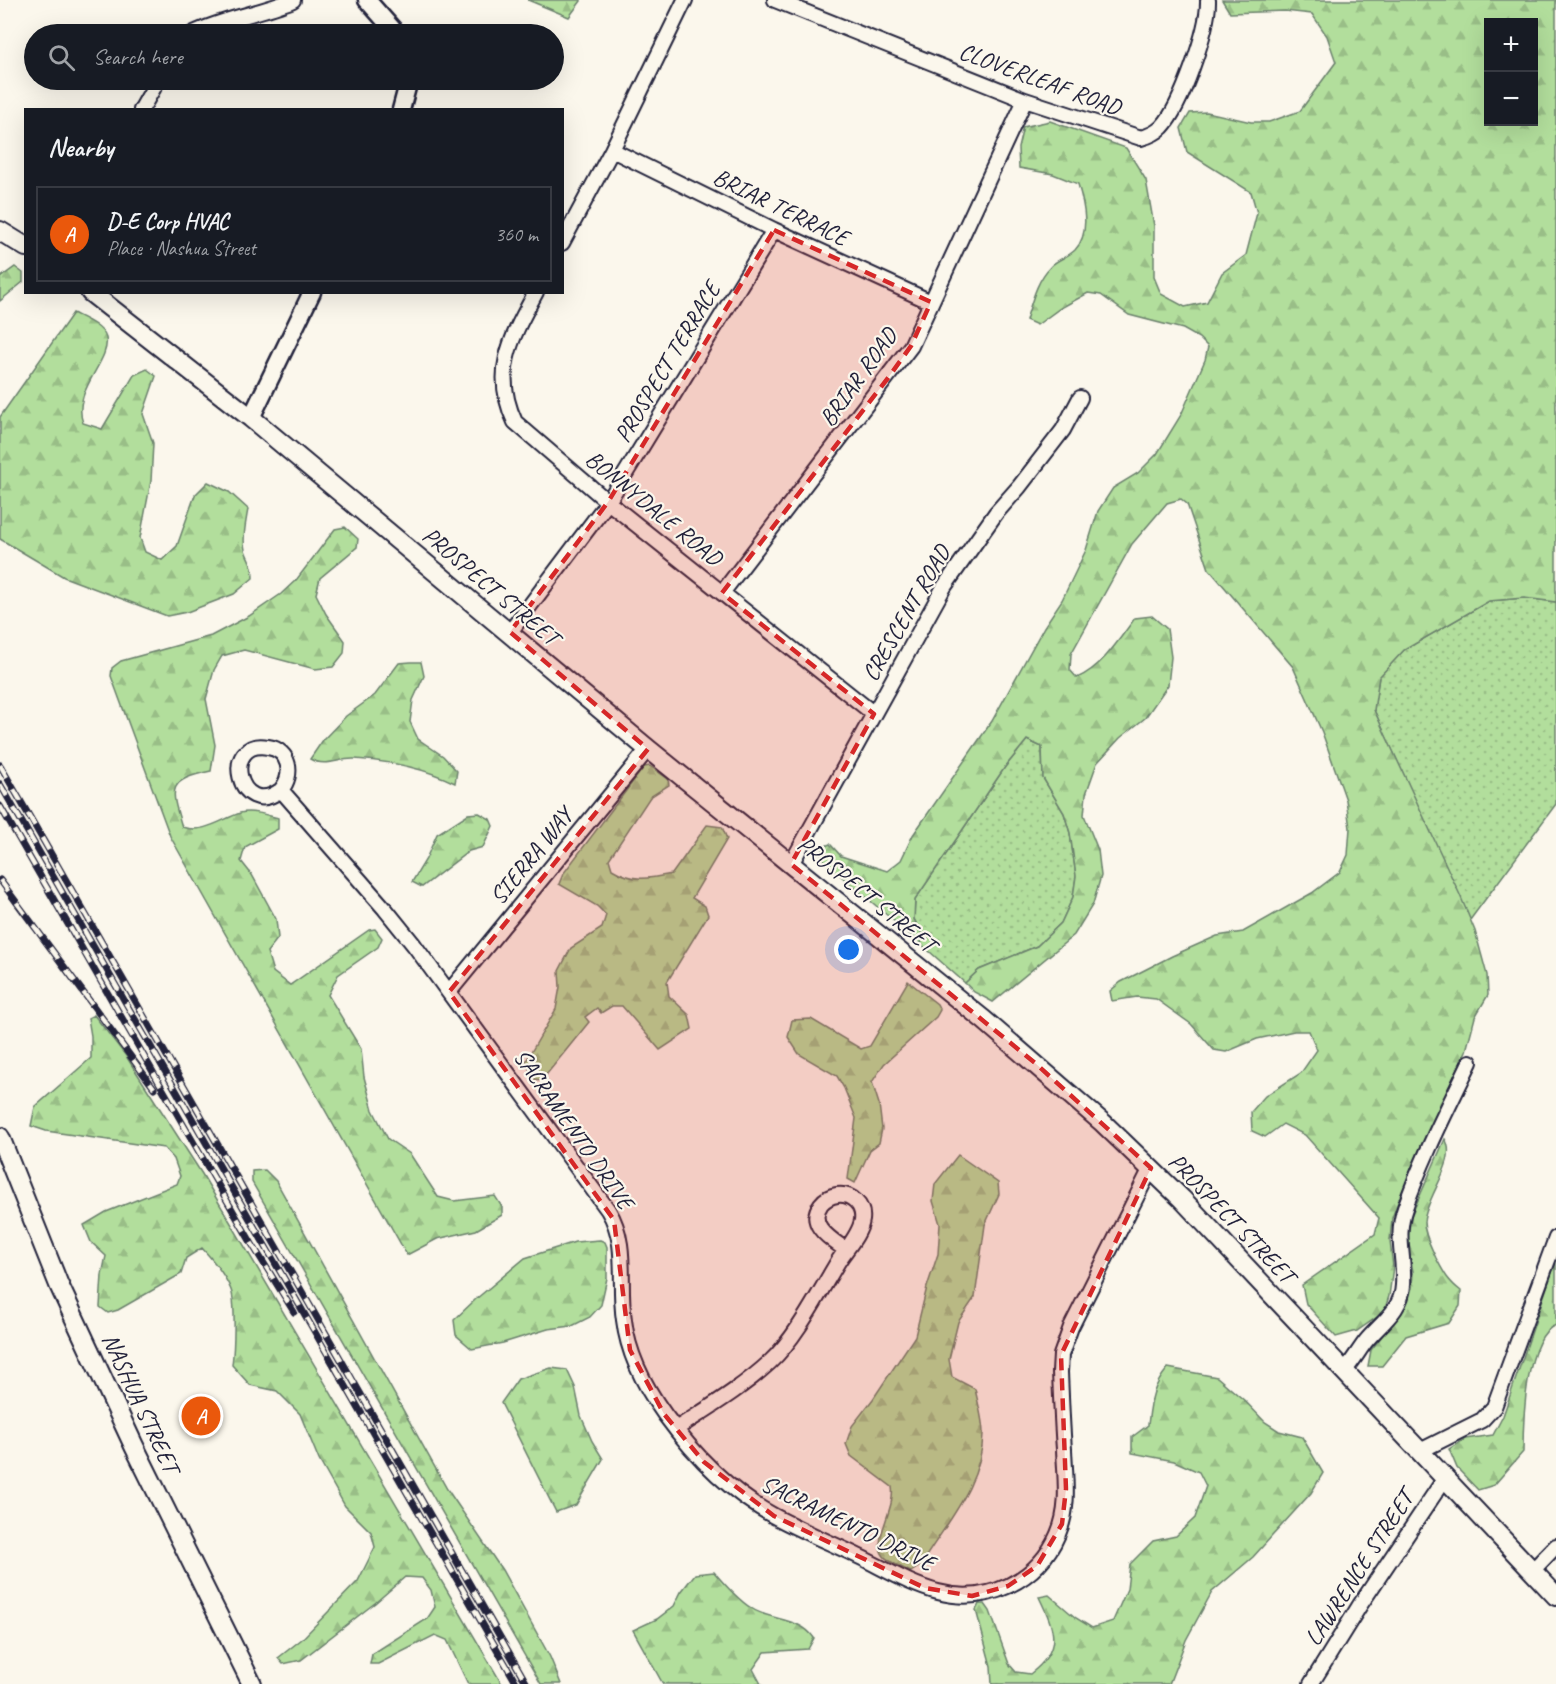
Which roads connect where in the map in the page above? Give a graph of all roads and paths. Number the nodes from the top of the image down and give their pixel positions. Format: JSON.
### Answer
{"nodes":[{"id":1,"x":292,"y":0,"type":"edge"},
{"id":2,"x":367,"y":0,"type":"edge"},
{"id":3,"x":685,"y":0,"type":"edge"},
{"id":4,"x":775,"y":0,"type":"edge"},
{"id":5,"x":1208,"y":0,"type":"edge"},
{"id":6,"x":216,"y":24,"type":"edge"},
{"id":7,"x":388,"y":24,"type":"edge"},
{"id":8,"x":152,"y":90,"type":"edge"},
{"id":9,"x":406,"y":90,"type":"edge"},
{"id":10,"x":1025,"y":100,"type":"junction"},
{"id":11,"x":142,"y":108,"type":"edge"},
{"id":12,"x":402,"y":108,"type":"edge"},
{"id":13,"x":612,"y":150,"type":"junction"},
{"id":14,"x":774,"y":230,"type":"junction"},
{"id":15,"x":0,"y":231,"type":"edge"},
{"id":16,"x":564,"y":239,"type":"edge"},
{"id":17,"x":24,"y":246,"type":"edge"},
{"id":18,"x":93,"y":294,"type":"edge"},
{"id":19,"x":311,"y":294,"type":"edge"},
{"id":20,"x":535,"y":294,"type":"edge"},
{"id":21,"x":931,"y":302,"type":"junction"},
{"id":22,"x":1080,"y":398,"type":"dead end"},
{"id":23,"x":251,"y":418,"type":"junction"},
{"id":24,"x":608,"y":502,"type":"junction"},
{"id":25,"x":722,"y":593,"type":"junction"},
{"id":26,"x":510,"y":632,"type":"junction"},
{"id":27,"x":874,"y":714,"type":"junction"},
{"id":28,"x":648,"y":749,"type":"junction"},
{"id":29,"x":281,"y":790,"type":"dead end"},
{"id":30,"x":791,"y":864,"type":"junction"},
{"id":31,"x":449,"y":992,"type":"junction"},
{"id":32,"x":1470,"y":1062,"type":"dead end"},
{"id":33,"x":0,"y":1137,"type":"edge"},
{"id":34,"x":1151,"y":1168,"type":"junction"},
{"id":35,"x":1556,"y":1238,"type":"edge"},
{"id":36,"x":846,"y":1250,"type":"dead end"},
{"id":37,"x":1345,"y":1370,"type":"junction"},
{"id":38,"x":676,"y":1429,"type":"junction"},
{"id":39,"x":1420,"y":1451,"type":"junction"},
{"id":40,"x":1445,"y":1478,"type":"junction"},
{"id":41,"x":1556,"y":1546,"type":"edge"},
{"id":42,"x":1532,"y":1571,"type":"junction"},
{"id":43,"x":1556,"y":1596,"type":"edge"},
{"id":44,"x":252,"y":1684,"type":"edge"},
{"id":45,"x":1311,"y":1684,"type":"edge"}],
"edges":[{"from":1,"to":6,"type":"street"},
{"from":2,"to":7,"type":"street"},
{"from":3,"to":13,"type":"street"},
{"from":4,"to":10,"type":"street","name":"CLOVERLEAF ROAD"},
{"from":5,"to":10,"type":"street","name":"CLOVERLEAF ROAD"},
{"from":8,"to":11,"type":"street"},
{"from":9,"to":12,"type":"street"},
{"from":10,"to":21,"type":"street","name":"BRIAR ROAD"},
{"from":13,"to":14,"type":"street","name":"BRIAR TERRACE"},
{"from":13,"to":16,"type":"street"},
{"from":14,"to":21,"type":"street","name":"BRIAR TERRACE"},
{"from":14,"to":24,"type":"street","name":"PROSPECT TERRACE"},
{"from":15,"to":17,"type":"main road"},
{"from":18,"to":23,"type":"main road","name":"PROSPECT STREET"},
{"from":19,"to":23,"type":"street"},
{"from":20,"to":24,"type":"street","name":"BONNYDALE ROAD"},
{"from":21,"to":25,"type":"street","name":"BRIAR ROAD"},
{"from":22,"to":27,"type":"street","name":"CRESCENT ROAD"},
{"from":23,"to":26,"type":"main road","name":"PROSPECT STREET"},
{"from":24,"to":25,"type":"street","name":"BONNYDALE ROAD"},
{"from":24,"to":26,"type":"street","name":"PROSPECT TERRACE"},
{"from":25,"to":27,"type":"street","name":"BONNYDALE ROAD"},
{"from":26,"to":28,"type":"main road","name":"PROSPECT STREET"},
{"from":27,"to":30,"type":"street","name":"CRESCENT ROAD"},
{"from":28,"to":30,"type":"main road","name":"PROSPECT STREET"},
{"from":28,"to":31,"type":"street","name":"SIERRA WAY"},
{"from":29,"to":31,"type":"street","name":"SACRAMENTO DRIVE"},
{"from":30,"to":34,"type":"main road","name":"PROSPECT STREET"},
{"from":31,"to":38,"type":"street","name":"SACRAMENTO DRIVE"},
{"from":32,"to":37,"type":"street"},
{"from":33,"to":44,"type":"main road","name":"NASHUA STREET"},
{"from":34,"to":37,"type":"main road","name":"PROSPECT STREET"},
{"from":34,"to":38,"type":"street","name":"SACRAMENTO DRIVE"},
{"from":35,"to":39,"type":"street"},
{"from":36,"to":38,"type":"street"},
{"from":37,"to":39,"type":"main road","name":"PROSPECT STREET"},
{"from":39,"to":40,"type":"main road","name":"PROSPECT STREET"},
{"from":40,"to":42,"type":"main road","name":"PROSPECT STREET"},
{"from":40,"to":45,"type":"street","name":"LAWRENCE STREET"},
{"from":41,"to":42,"type":"street"},
{"from":42,"to":43,"type":"main road","name":"PROSPECT STREET"}]}
